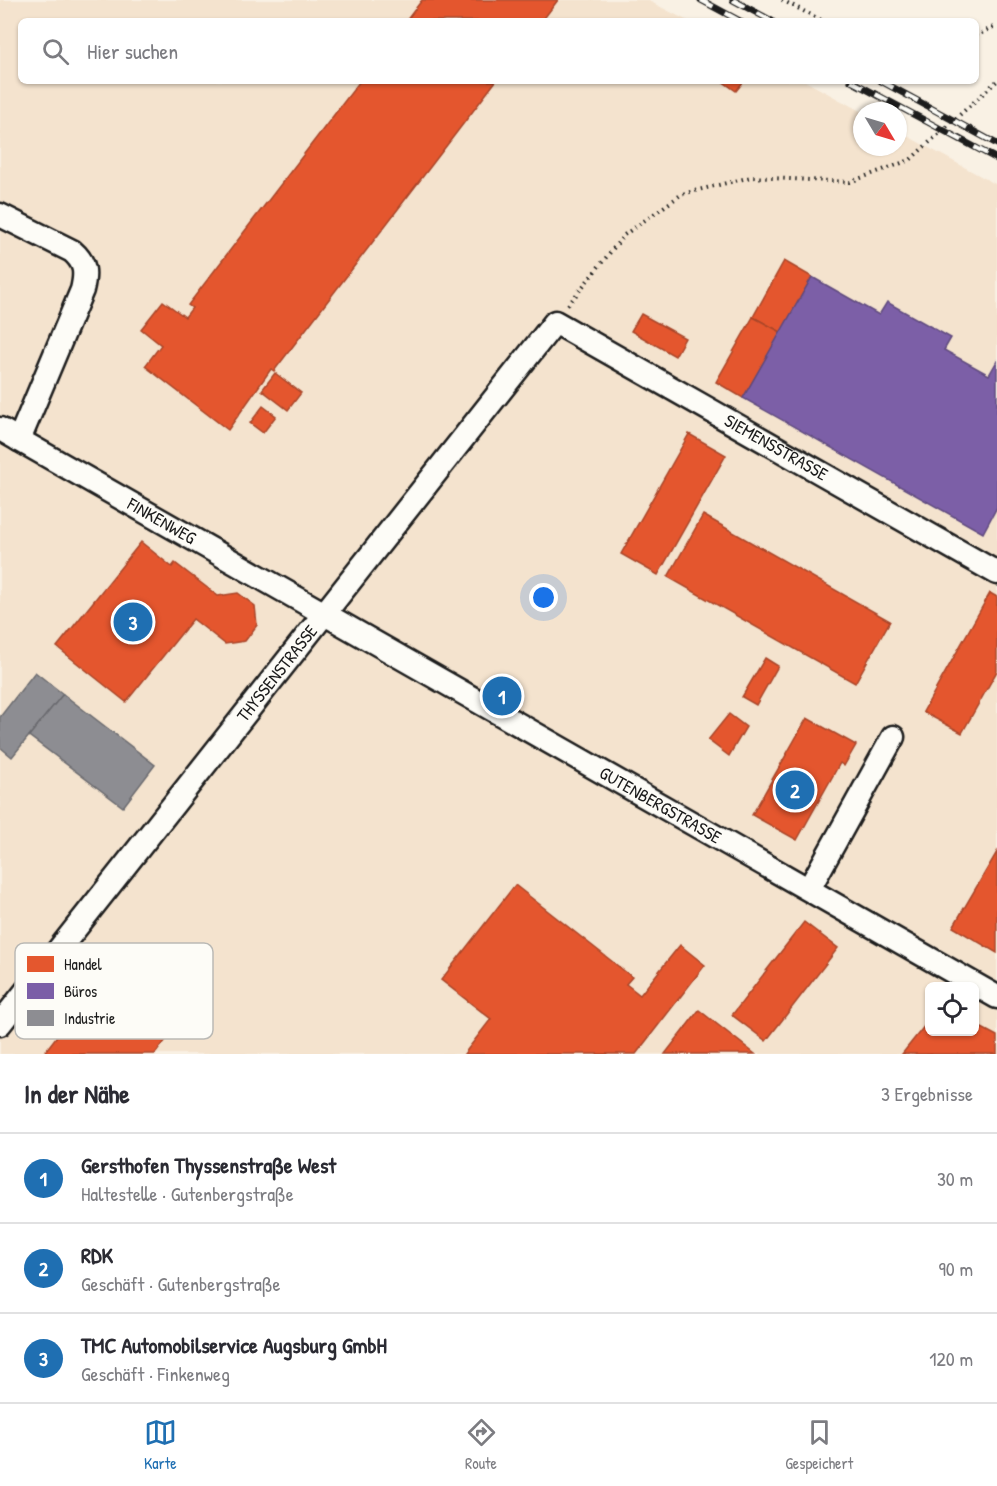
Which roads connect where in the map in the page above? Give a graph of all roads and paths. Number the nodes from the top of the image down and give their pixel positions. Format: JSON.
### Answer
{"nodes":[{"id":1,"x":782,"y":0,"type":"edge"},
{"id":2,"x":817,"y":18,"type":"edge"},
{"id":3,"x":997,"y":24,"type":"edge"},
{"id":4,"x":979,"y":34,"type":"edge"},
{"id":5,"x":997,"y":81,"type":"edge"},
{"id":6,"x":0,"y":215,"type":"edge"},
{"id":7,"x":555,"y":322,"type":"junction"},
{"id":8,"x":10,"y":434,"type":"edge"},
{"id":9,"x":997,"y":573,"type":"edge"},
{"id":10,"x":323,"y":613,"type":"junction"},
{"id":11,"x":893,"y":737,"type":"dead end"},
{"id":12,"x":809,"y":889,"type":"junction"},
{"id":13,"x":64,"y":943,"type":"edge"},
{"id":14,"x":997,"y":997,"type":"edge"},
{"id":15,"x":15,"y":1005,"type":"edge"},
{"id":16,"x":0,"y":1024,"type":"edge"}],
"edges":[{"from":1,"to":2,"type":"path"},
{"from":3,"to":4,"type":"path"},
{"from":5,"to":7,"type":"path"},
{"from":6,"to":8,"type":"street"},
{"from":7,"to":9,"type":"street","name":"SIEMENSSTRASSE"},
{"from":7,"to":10,"type":"street","name":"THYSSENSTRASSE"},
{"from":8,"to":10,"type":"street","name":"FINKENWEG"},
{"from":10,"to":12,"type":"street","name":"GUTENBERGSTRASSE"},
{"from":10,"to":13,"type":"street","name":"THYSSENSTRASSE"},
{"from":11,"to":12,"type":"street"},
{"from":12,"to":14,"type":"street","name":"GUTENBERGSTRASSE"},
{"from":15,"to":16,"type":"street","name":"THYSSENSTRASSE"}]}
